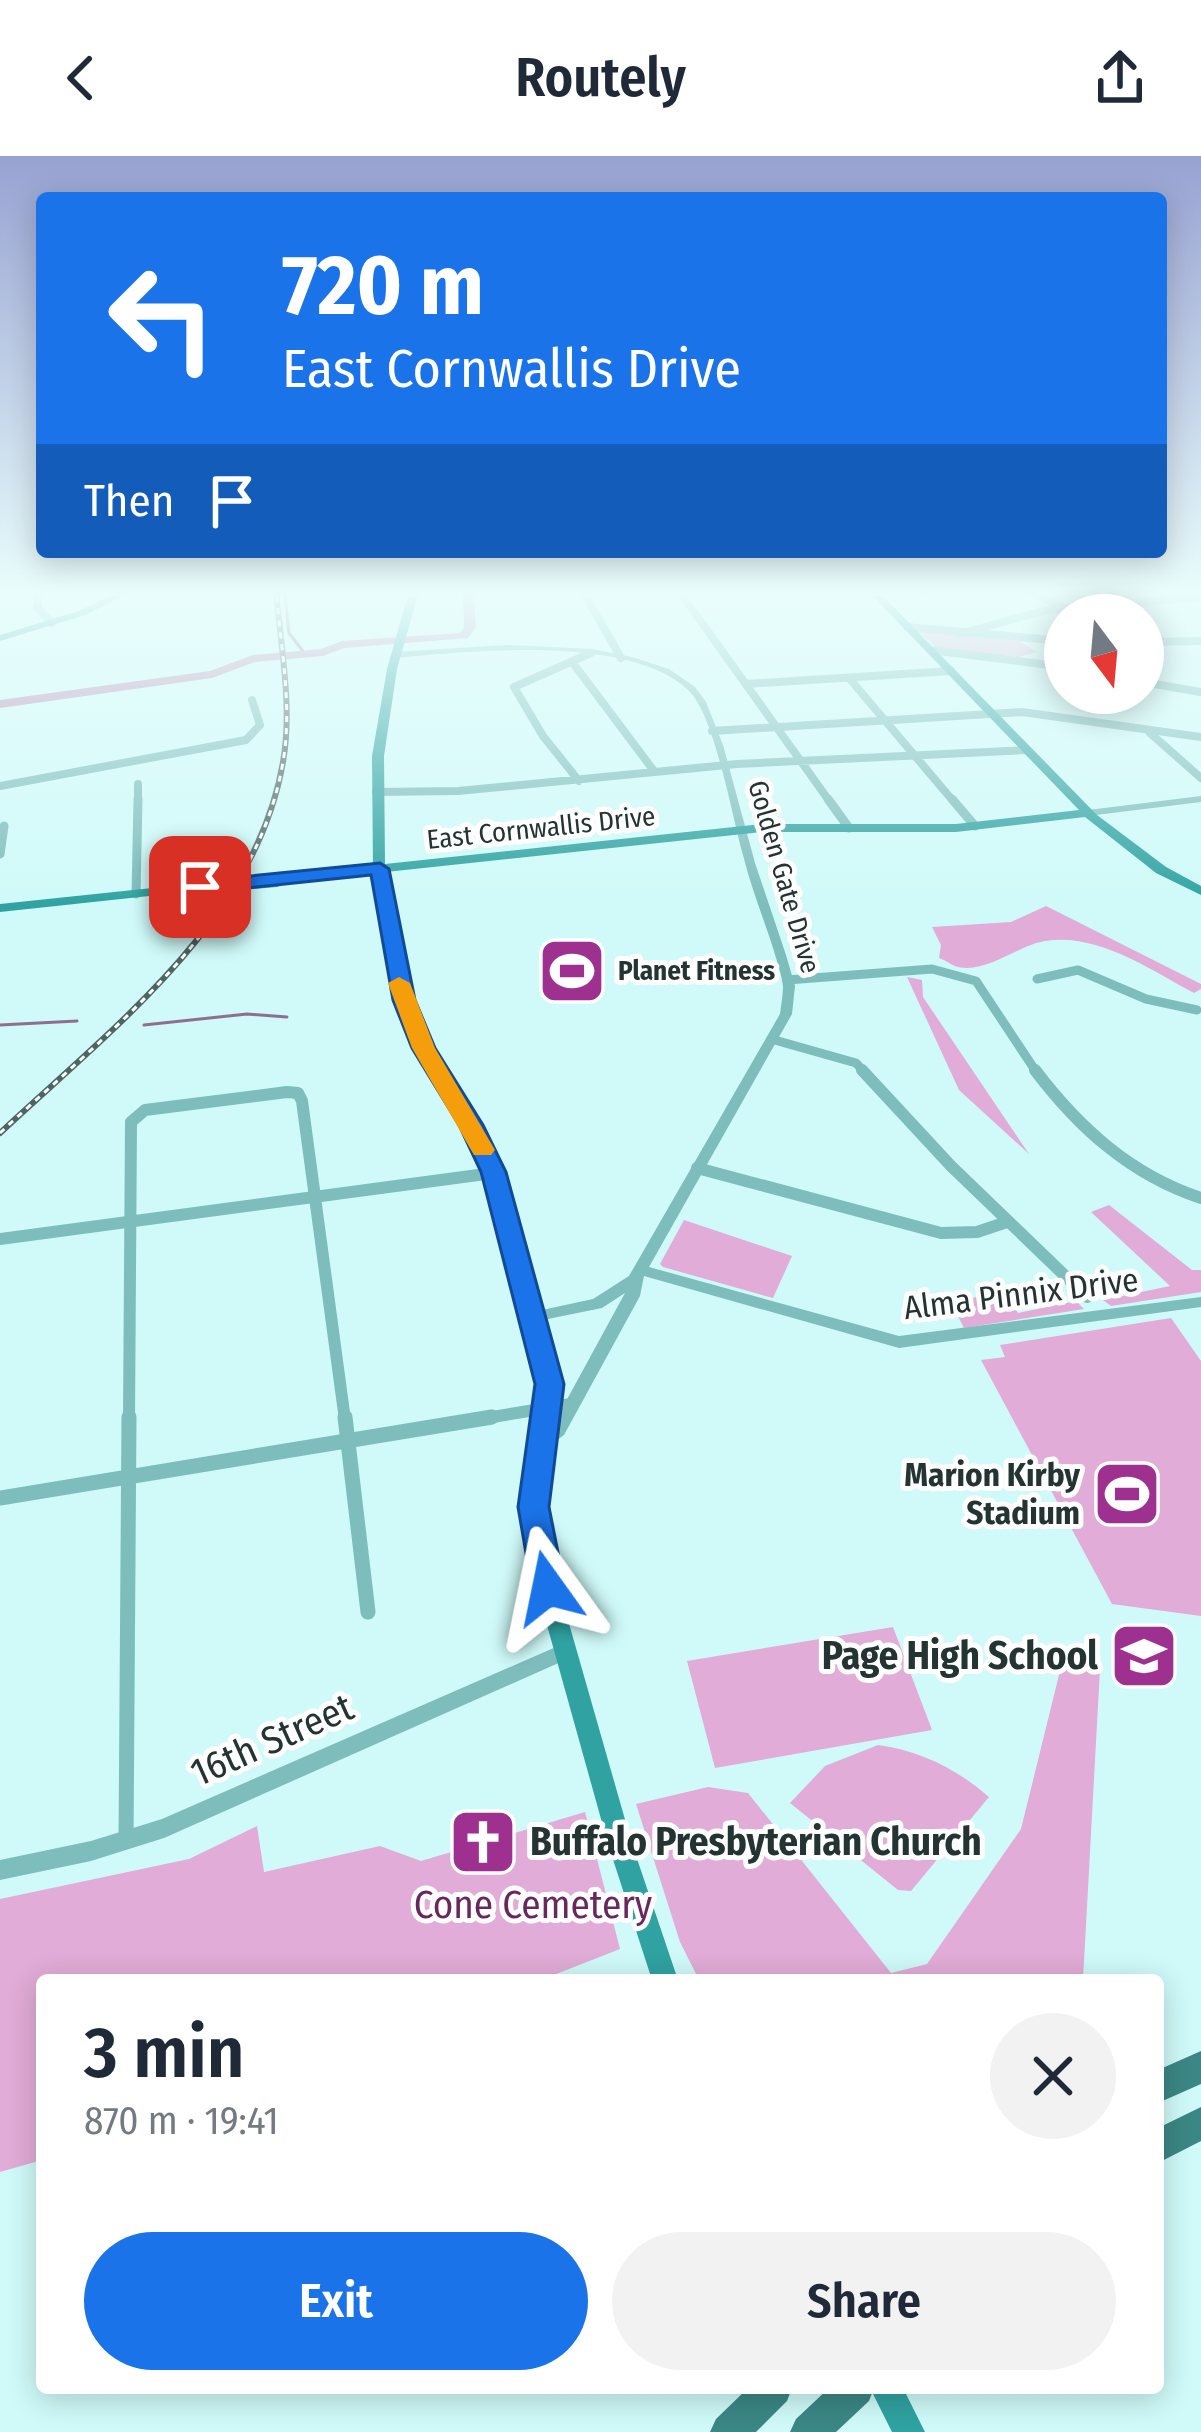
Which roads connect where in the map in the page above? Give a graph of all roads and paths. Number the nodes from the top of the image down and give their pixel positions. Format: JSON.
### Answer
{"nodes":[{"id":1,"x":390,"y":694,"type":"edge"},
{"id":2,"x":518,"y":694,"type":"edge"},
{"id":3,"x":596,"y":694,"type":"edge"},
{"id":4,"x":695,"y":694,"type":"edge"},
{"id":5,"x":754,"y":694,"type":"edge"},
{"id":6,"x":863,"y":694,"type":"edge"},
{"id":7,"x":974,"y":694,"type":"edge"},
{"id":8,"x":252,"y":700,"type":"dead end"},
{"id":9,"x":991,"y":712,"type":"junction"},
{"id":10,"x":885,"y":719,"type":"junction"},
{"id":11,"x":778,"y":727,"type":"junction"},
{"id":12,"x":712,"y":731,"type":"junction"},
{"id":13,"x":1149,"y":732,"type":"junction"},
{"id":14,"x":1201,"y":737,"type":"edge"},
{"id":15,"x":1027,"y":750,"type":"junction"},
{"id":16,"x":916,"y":756,"type":"junction"},
{"id":17,"x":803,"y":761,"type":"junction"},
{"id":18,"x":723,"y":765,"type":"junction"},
{"id":19,"x":654,"y":771,"type":"junction"},
{"id":20,"x":1201,"y":778,"type":"edge"},
{"id":21,"x":579,"y":781,"type":"junction"},
{"id":22,"x":138,"y":784,"type":"dead end"},
{"id":23,"x":0,"y":786,"type":"edge"},
{"id":24,"x":376,"y":792,"type":"junction"},
{"id":25,"x":1201,"y":799,"type":"edge"},
{"id":26,"x":1088,"y":813,"type":"junction"},
{"id":27,"x":4,"y":826,"type":"dead end"},
{"id":28,"x":975,"y":826,"type":"junction"},
{"id":29,"x":848,"y":828,"type":"junction"},
{"id":30,"x":741,"y":830,"type":"junction"},
{"id":31,"x":0,"y":854,"type":"edge"},
{"id":32,"x":380,"y":869,"type":"junction"},
{"id":33,"x":1201,"y":891,"type":"edge"},
{"id":34,"x":136,"y":894,"type":"junction"},
{"id":35,"x":0,"y":908,"type":"edge"},
{"id":36,"x":1037,"y":979,"type":"dead end"},
{"id":37,"x":787,"y":980,"type":"junction"},
{"id":38,"x":1200,"y":1011,"type":"edge"},
{"id":39,"x":771,"y":1039,"type":"junction"},
{"id":40,"x":697,"y":1168,"type":"junction"},
{"id":41,"x":494,"y":1172,"type":"junction"},
{"id":42,"x":318,"y":1197,"type":"junction"},
{"id":43,"x":1201,"y":1198,"type":"edge"},
{"id":44,"x":1007,"y":1222,"type":"junction"},
{"id":45,"x":134,"y":1223,"type":"junction"},
{"id":46,"x":0,"y":1239,"type":"edge"},
{"id":47,"x":638,"y":1275,"type":"junction"},
{"id":48,"x":1087,"y":1297,"type":"dead end"},
{"id":49,"x":1201,"y":1302,"type":"edge"},
{"id":50,"x":533,"y":1317,"type":"junction"},
{"id":51,"x":571,"y":1404,"type":"junction"},
{"id":52,"x":549,"y":1408,"type":"junction"},
{"id":53,"x":348,"y":1440,"type":"junction"},
{"id":54,"x":544,"y":1441,"type":"junction"},
{"id":55,"x":131,"y":1476,"type":"junction"},
{"id":56,"x":0,"y":1498,"type":"edge"},
{"id":57,"x":368,"y":1612,"type":"dead end"},
{"id":58,"x":565,"y":1651,"type":"junction"},
{"id":59,"x":126,"y":1841,"type":"junction"},
{"id":60,"x":0,"y":1870,"type":"edge"},
{"id":61,"x":663,"y":1974,"type":"edge"},
{"id":62,"x":1201,"y":2067,"type":"edge"},
{"id":63,"x":1164,"y":2084,"type":"edge"},
{"id":64,"x":1201,"y":2123,"type":"edge"},
{"id":65,"x":1164,"y":2143,"type":"edge"},
{"id":66,"x":768,"y":2394,"type":"edge"},
{"id":67,"x":849,"y":2394,"type":"edge"},
{"id":68,"x":889,"y":2394,"type":"edge"},
{"id":69,"x":729,"y":2432,"type":"edge"},
{"id":70,"x":808,"y":2432,"type":"edge"},
{"id":71,"x":909,"y":2432,"type":"edge"}],
"edges":[{"from":1,"to":24,"type":"main road"},
{"from":2,"to":21,"type":"street"},
{"from":3,"to":19,"type":"street"},
{"from":4,"to":12,"type":"street","name":"Golden Gate Drive"},
{"from":5,"to":11,"type":"street"},
{"from":6,"to":10,"type":"street"},
{"from":7,"to":9,"type":"main road"},
{"from":8,"to":23,"type":"street"},
{"from":9,"to":10,"type":"street"},
{"from":9,"to":13,"type":"street"},
{"from":9,"to":15,"type":"main road"},
{"from":10,"to":11,"type":"street"},
{"from":10,"to":16,"type":"street"},
{"from":11,"to":12,"type":"street"},
{"from":11,"to":17,"type":"street"},
{"from":12,"to":18,"type":"street","name":"Golden Gate Drive"},
{"from":13,"to":14,"type":"street"},
{"from":13,"to":20,"type":"street"},
{"from":15,"to":16,"type":"street"},
{"from":15,"to":26,"type":"main road"},
{"from":16,"to":17,"type":"street"},
{"from":16,"to":28,"type":"street"},
{"from":17,"to":18,"type":"street"},
{"from":17,"to":29,"type":"street"},
{"from":18,"to":19,"type":"street"},
{"from":18,"to":30,"type":"street","name":"Golden Gate Drive"},
{"from":19,"to":21,"type":"street"},
{"from":21,"to":24,"type":"street"},
{"from":22,"to":34,"type":"street"},
{"from":24,"to":32,"type":"main road"},
{"from":25,"to":26,"type":"street"},
{"from":26,"to":28,"type":"main road","name":"East Cornwallis Drive"},
{"from":26,"to":33,"type":"main road"},
{"from":27,"to":31,"type":"street"},
{"from":28,"to":29,"type":"main road","name":"East Cornwallis Drive"},
{"from":29,"to":30,"type":"main road","name":"East Cornwallis Drive"},
{"from":30,"to":32,"type":"main road","name":"East Cornwallis Drive"},
{"from":30,"to":37,"type":"street","name":"Golden Gate Drive"},
{"from":32,"to":34,"type":"main road","name":"East Cornwallis Drive","bridge":true},
{"from":32,"to":41,"type":"main road"},
{"from":34,"to":35,"type":"main road","name":"East Cornwallis Drive"},
{"from":36,"to":38,"type":"street"},
{"from":37,"to":39,"type":"street","name":"Golden Gate Drive"},
{"from":37,"to":43,"type":"street"},
{"from":39,"to":40,"type":"street","name":"Golden Gate Drive"},
{"from":39,"to":44,"type":"street"},
{"from":40,"to":44,"type":"street"},
{"from":40,"to":47,"type":"street","name":"Golden Gate Drive"},
{"from":41,"to":42,"type":"street"},
{"from":41,"to":50,"type":"main road"},
{"from":42,"to":45,"type":"street"},
{"from":42,"to":45,"type":"street"},
{"from":42,"to":53,"type":"street"},
{"from":44,"to":48,"type":"street"},
{"from":45,"to":46,"type":"street"},
{"from":45,"to":55,"type":"street"},
{"from":47,"to":49,"type":"street","name":"Alma Pinnix Drive"},
{"from":47,"to":50,"type":"street"},
{"from":47,"to":51,"type":"street","name":"Golden Gate Drive"},
{"from":50,"to":52,"type":"main road"},
{"from":51,"to":52,"type":"street"},
{"from":51,"to":54,"type":"street","name":"Golden Gate Drive"},
{"from":52,"to":53,"type":"street"},
{"from":52,"to":54,"type":"main road"},
{"from":53,"to":55,"type":"street"},
{"from":53,"to":57,"type":"street"},
{"from":54,"to":58,"type":"main road"},
{"from":55,"to":56,"type":"street"},
{"from":55,"to":59,"type":"street"},
{"from":58,"to":59,"type":"street","name":"16th Street"},
{"from":58,"to":61,"type":"main road"},
{"from":59,"to":60,"type":"street","name":"16th Street"},
{"from":62,"to":63,"type":"main road"},
{"from":64,"to":65,"type":"main road"},
{"from":66,"to":69,"type":"main road"},
{"from":67,"to":70,"type":"main road"},
{"from":68,"to":71,"type":"main road"}]}
